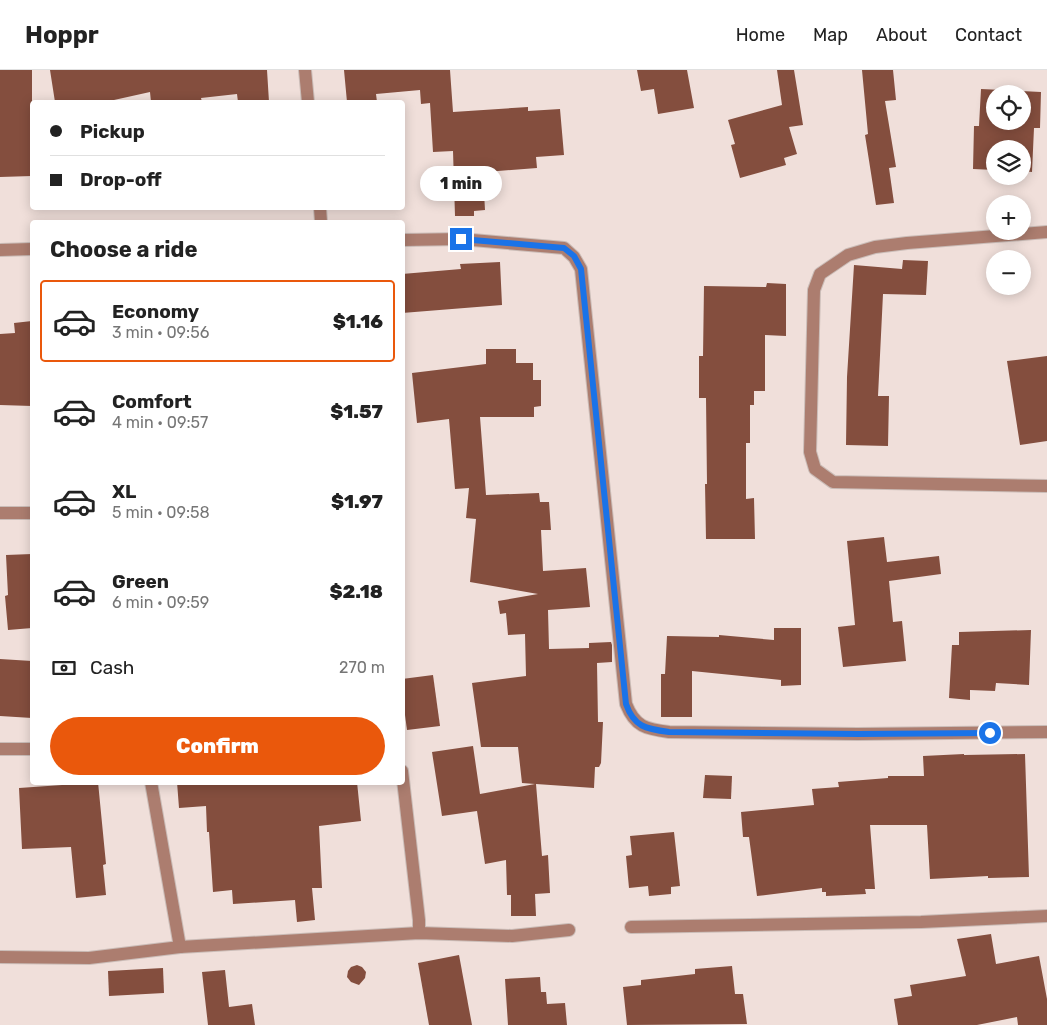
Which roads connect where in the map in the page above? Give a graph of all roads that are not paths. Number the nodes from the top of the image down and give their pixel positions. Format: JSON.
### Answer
{"nodes":[{"id":1,"x":305,"y":70,"type":"edge"},
{"id":2,"x":308,"y":100,"type":"edge"},
{"id":3,"x":1047,"y":232,"type":"edge"},
{"id":4,"x":405,"y":240,"type":"edge"},
{"id":5,"x":30,"y":249,"type":"edge"},
{"id":6,"x":0,"y":250,"type":"edge"},
{"id":7,"x":1047,"y":486,"type":"edge"},
{"id":8,"x":0,"y":513,"type":"edge"},
{"id":9,"x":30,"y":513,"type":"edge"},
{"id":10,"x":1047,"y":732,"type":"edge"},
{"id":11,"x":0,"y":749,"type":"edge"},
{"id":12,"x":30,"y":749,"type":"edge"},
{"id":13,"x":152,"y":785,"type":"edge"},
{"id":14,"x":403,"y":785,"type":"edge"},
{"id":15,"x":1047,"y":916,"type":"edge"},
{"id":16,"x":631,"y":927,"type":"dead end"},
{"id":17,"x":569,"y":930,"type":"dead end"},
{"id":18,"x":419,"y":933,"type":"junction"},
{"id":19,"x":180,"y":947,"type":"junction"},
{"id":20,"x":0,"y":957,"type":"edge"}],
"edges":[{"from":1,"to":2,"type":"street"},
{"from":3,"to":7,"type":"street"},
{"from":4,"to":10,"type":"street"},
{"from":5,"to":6,"type":"street"},
{"from":8,"to":9,"type":"street"},
{"from":11,"to":12,"type":"street"},
{"from":13,"to":19,"type":"street"},
{"from":14,"to":18,"type":"street"},
{"from":15,"to":16,"type":"street"},
{"from":17,"to":18,"type":"street"},
{"from":18,"to":19,"type":"street"},
{"from":19,"to":20,"type":"street"}]}
